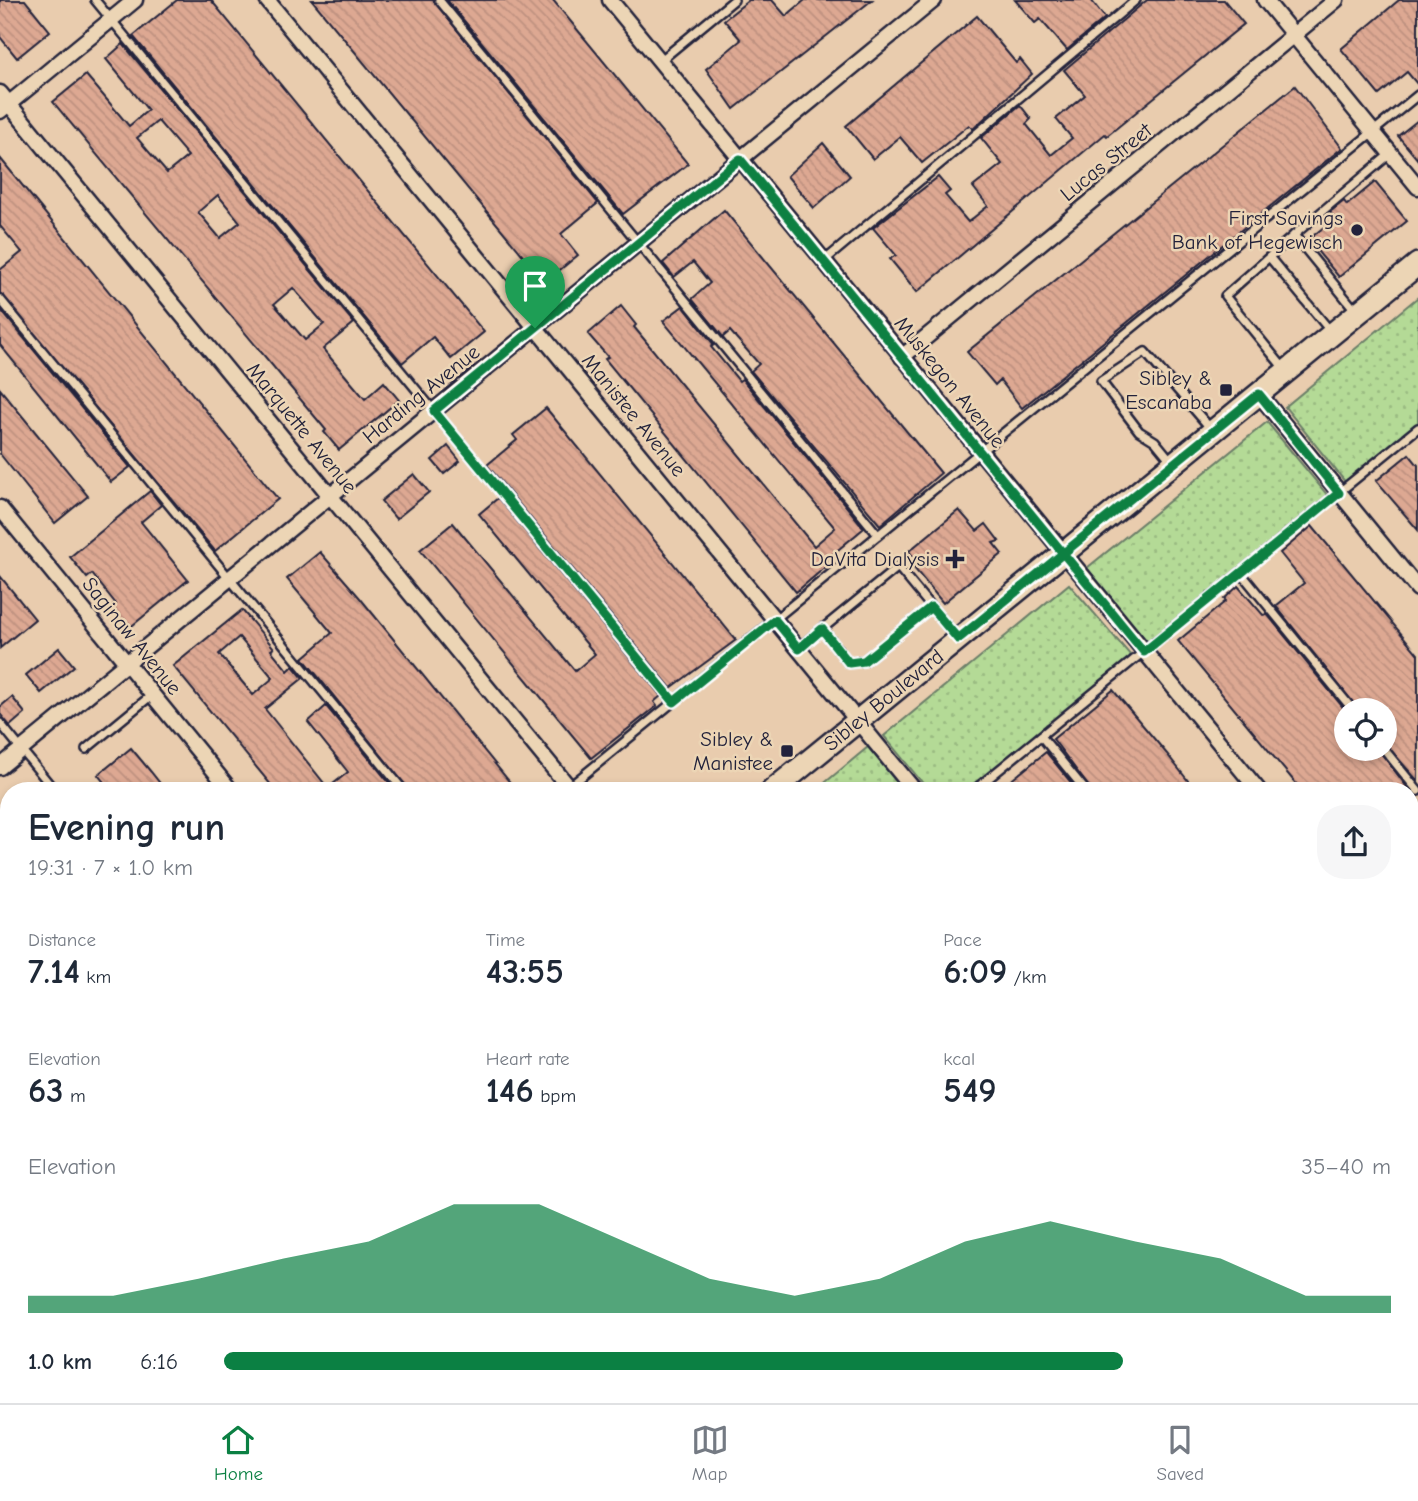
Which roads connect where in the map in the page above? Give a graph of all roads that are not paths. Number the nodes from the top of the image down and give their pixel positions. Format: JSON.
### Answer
{"nodes":[{"id":1,"x":95,"y":0,"type":"edge"},
{"id":2,"x":135,"y":0,"type":"edge"},
{"id":3,"x":267,"y":0,"type":"edge"},
{"id":4,"x":439,"y":0,"type":"edge"},
{"id":5,"x":610,"y":0,"type":"edge"},
{"id":6,"x":734,"y":0,"type":"edge"},
{"id":7,"x":934,"y":0,"type":"edge"},
{"id":8,"x":1136,"y":0,"type":"edge"},
{"id":9,"x":1265,"y":0,"type":"edge"},
{"id":10,"x":1336,"y":0,"type":"edge"},
{"id":11,"x":111,"y":20,"type":"junction"},
{"id":12,"x":1294,"y":35,"type":"junction"},
{"id":13,"x":660,"y":61,"type":"junction"},
{"id":14,"x":1418,"y":95,"type":"edge"},
{"id":15,"x":3,"y":102,"type":"edge"},
{"id":16,"x":1373,"y":132,"type":"junction"},
{"id":17,"x":1391,"y":153,"type":"junction"},
{"id":18,"x":740,"y":159,"type":"junction"},
{"id":19,"x":1418,"y":187,"type":"edge"},
{"id":20,"x":1294,"y":235,"type":"junction"},
{"id":21,"x":638,"y":243,"type":"junction"},
{"id":22,"x":1270,"y":258,"type":"junction"},
{"id":23,"x":824,"y":261,"type":"junction"},
{"id":24,"x":1418,"y":264,"type":"edge"},
{"id":25,"x":0,"y":299,"type":"edge"},
{"id":26,"x":1357,"y":313,"type":"junction"},
{"id":27,"x":535,"y":328,"type":"junction"},
{"id":28,"x":1332,"y":334,"type":"junction"},
{"id":29,"x":902,"y":357,"type":"junction"},
{"id":30,"x":1286,"y":372,"type":"junction"},
{"id":31,"x":1259,"y":394,"type":"junction"},
{"id":32,"x":434,"y":411,"type":"junction"},
{"id":33,"x":1418,"y":428,"type":"edge"},
{"id":34,"x":1213,"y":431,"type":"junction"},
{"id":35,"x":980,"y":452,"type":"junction"},
{"id":36,"x":1173,"y":464,"type":"junction"},
{"id":37,"x":1339,"y":493,"type":"junction"},
{"id":38,"x":331,"y":496,"type":"junction"},
{"id":39,"x":0,"y":508,"type":"edge"},
{"id":40,"x":878,"y":535,"type":"junction"},
{"id":41,"x":1063,"y":553,"type":"junction"},
{"id":42,"x":1241,"y":573,"type":"junction"},
{"id":43,"x":230,"y":579,"type":"junction"},
{"id":44,"x":1418,"y":589,"type":"edge"},
{"id":45,"x":931,"y":607,"type":"junction"},
{"id":46,"x":775,"y":620,"type":"junction"},
{"id":47,"x":822,"y":629,"type":"junction"},
{"id":48,"x":958,"y":639,"type":"junction"},
{"id":49,"x":799,"y":649,"type":"junction"},
{"id":50,"x":1144,"y":652,"type":"junction"},
{"id":51,"x":127,"y":663,"type":"junction"},
{"id":52,"x":152,"y":694,"type":"junction"},
{"id":53,"x":1343,"y":698,"type":"edge"},
{"id":54,"x":674,"y":702,"type":"junction"},
{"id":55,"x":858,"y":721,"type":"junction"},
{"id":56,"x":0,"y":723,"type":"edge"},
{"id":57,"x":1041,"y":736,"type":"junction"},
{"id":58,"x":86,"y":749,"type":"dead end"},
{"id":59,"x":22,"y":750,"type":"junction"},
{"id":60,"x":1394,"y":761,"type":"edge"},
{"id":61,"x":0,"y":768,"type":"edge"},
{"id":62,"x":48,"y":782,"type":"edge"},
{"id":63,"x":225,"y":782,"type":"edge"},
{"id":64,"x":397,"y":782,"type":"edge"},
{"id":65,"x":563,"y":782,"type":"edge"},
{"id":66,"x":579,"y":782,"type":"edge"},
{"id":67,"x":783,"y":782,"type":"edge"},
{"id":68,"x":908,"y":782,"type":"edge"},
{"id":69,"x":984,"y":782,"type":"edge"},
{"id":70,"x":1079,"y":782,"type":"edge"},
{"id":71,"x":1252,"y":782,"type":"edge"},
{"id":72,"x":1411,"y":782,"type":"edge"}],
"edges":[{"from":1,"to":11,"type":"lane"},
{"from":2,"to":11,"type":"street"},
{"from":3,"to":27,"type":"street","name":"Manistee Avenue"},
{"from":4,"to":21,"type":"lane"},
{"from":5,"to":13,"type":"street","name":"Muskegon Avenue"},
{"from":6,"to":13,"type":"lane"},
{"from":7,"to":18,"type":"street","name":"Harding Avenue"},
{"from":8,"to":23,"type":"lane"},
{"from":9,"to":12,"type":"street"},
{"from":10,"to":12,"type":"street","name":"Lucas Street"},
{"from":11,"to":15,"type":"street"},
{"from":11,"to":32,"type":"lane"},
{"from":12,"to":16,"type":"street"},
{"from":12,"to":29,"type":"street","name":"Lucas Street"},
{"from":13,"to":18,"type":"street","name":"Muskegon Avenue"},
{"from":14,"to":16,"type":"lane"},
{"from":15,"to":38,"type":"street","name":"Marquette Avenue"},
{"from":16,"to":17,"type":"street"},
{"from":16,"to":35,"type":"lane"},
{"from":17,"to":19,"type":"street"},
{"from":17,"to":20,"type":"lane"},
{"from":18,"to":21,"type":"street","name":"Harding Avenue"},
{"from":18,"to":23,"type":"street","name":"Muskegon Avenue"},
{"from":20,"to":22,"type":"lane"},
{"from":20,"to":26,"type":"lane"},
{"from":21,"to":27,"type":"street","name":"Harding Avenue"},
{"from":21,"to":40,"type":"lane"},
{"from":22,"to":28,"type":"lane"},
{"from":22,"to":30,"type":"lane"},
{"from":23,"to":29,"type":"street","name":"Muskegon Avenue"},
{"from":24,"to":26,"type":"main road","name":"Sibley Boulevard"},
{"from":25,"to":43,"type":"lane"},
{"from":26,"to":28,"type":"main road","name":"Sibley Boulevard"},
{"from":27,"to":32,"type":"street","name":"Harding Avenue"},
{"from":27,"to":46,"type":"street","name":"Manistee Avenue"},
{"from":28,"to":30,"type":"main road","name":"Sibley Boulevard"},
{"from":29,"to":35,"type":"street","name":"Muskegon Avenue"},
{"from":30,"to":31,"type":"main road","name":"Sibley Boulevard"},
{"from":31,"to":34,"type":"main road","name":"Sibley Boulevard"},
{"from":31,"to":37,"type":"street"},
{"from":32,"to":38,"type":"street","name":"Harding Avenue"},
{"from":32,"to":54,"type":"lane"},
{"from":33,"to":37,"type":"lane"},
{"from":34,"to":36,"type":"main road","name":"Sibley Boulevard"},
{"from":34,"to":36,"type":"lane"},
{"from":35,"to":40,"type":"lane"},
{"from":35,"to":41,"type":"street","name":"Muskegon Avenue"},
{"from":36,"to":41,"type":"main road","name":"Sibley Boulevard"},
{"from":37,"to":42,"type":"lane"},
{"from":37,"to":44,"type":"street"},
{"from":38,"to":43,"type":"street","name":"Harding Avenue"},
{"from":38,"to":65,"type":"street","name":"Marquette Avenue"},
{"from":39,"to":51,"type":"street","name":"Saginaw Avenue"},
{"from":40,"to":46,"type":"lane"},
{"from":41,"to":48,"type":"main road","name":"Sibley Boulevard"},
{"from":41,"to":50,"type":"street","name":"Muskegon Avenue"},
{"from":42,"to":50,"type":"lane"},
{"from":42,"to":53,"type":"lane"},
{"from":43,"to":51,"type":"street","name":"Harding Avenue"},
{"from":43,"to":64,"type":"lane"},
{"from":45,"to":47,"type":"lane"},
{"from":45,"to":47,"type":"lane"},
{"from":45,"to":48,"type":"lane"},
{"from":46,"to":49,"type":"street","name":"Manistee Avenue"},
{"from":46,"to":54,"type":"lane"},
{"from":47,"to":49,"type":"lane"},
{"from":48,"to":55,"type":"main road","name":"Sibley Boulevard"},
{"from":49,"to":55,"type":"street","name":"Manistee Avenue"},
{"from":50,"to":57,"type":"lane"},
{"from":50,"to":71,"type":"street","name":"Muskegon Avenue"},
{"from":51,"to":52,"type":"street","name":"Saginaw Avenue"},
{"from":51,"to":59,"type":"street","name":"Harding Avenue"},
{"from":52,"to":58,"type":"lane"},
{"from":52,"to":63,"type":"street","name":"Saginaw Avenue"},
{"from":54,"to":66,"type":"lane"},
{"from":55,"to":67,"type":"main road","name":"Sibley Boulevard"},
{"from":55,"to":68,"type":"street","name":"Manistee Avenue"},
{"from":56,"to":59,"type":"lane"},
{"from":57,"to":69,"type":"lane"},
{"from":57,"to":70,"type":"lane"},
{"from":59,"to":61,"type":"street","name":"Harding Avenue"},
{"from":59,"to":62,"type":"lane"},
{"from":60,"to":72,"type":"lane"}]}
